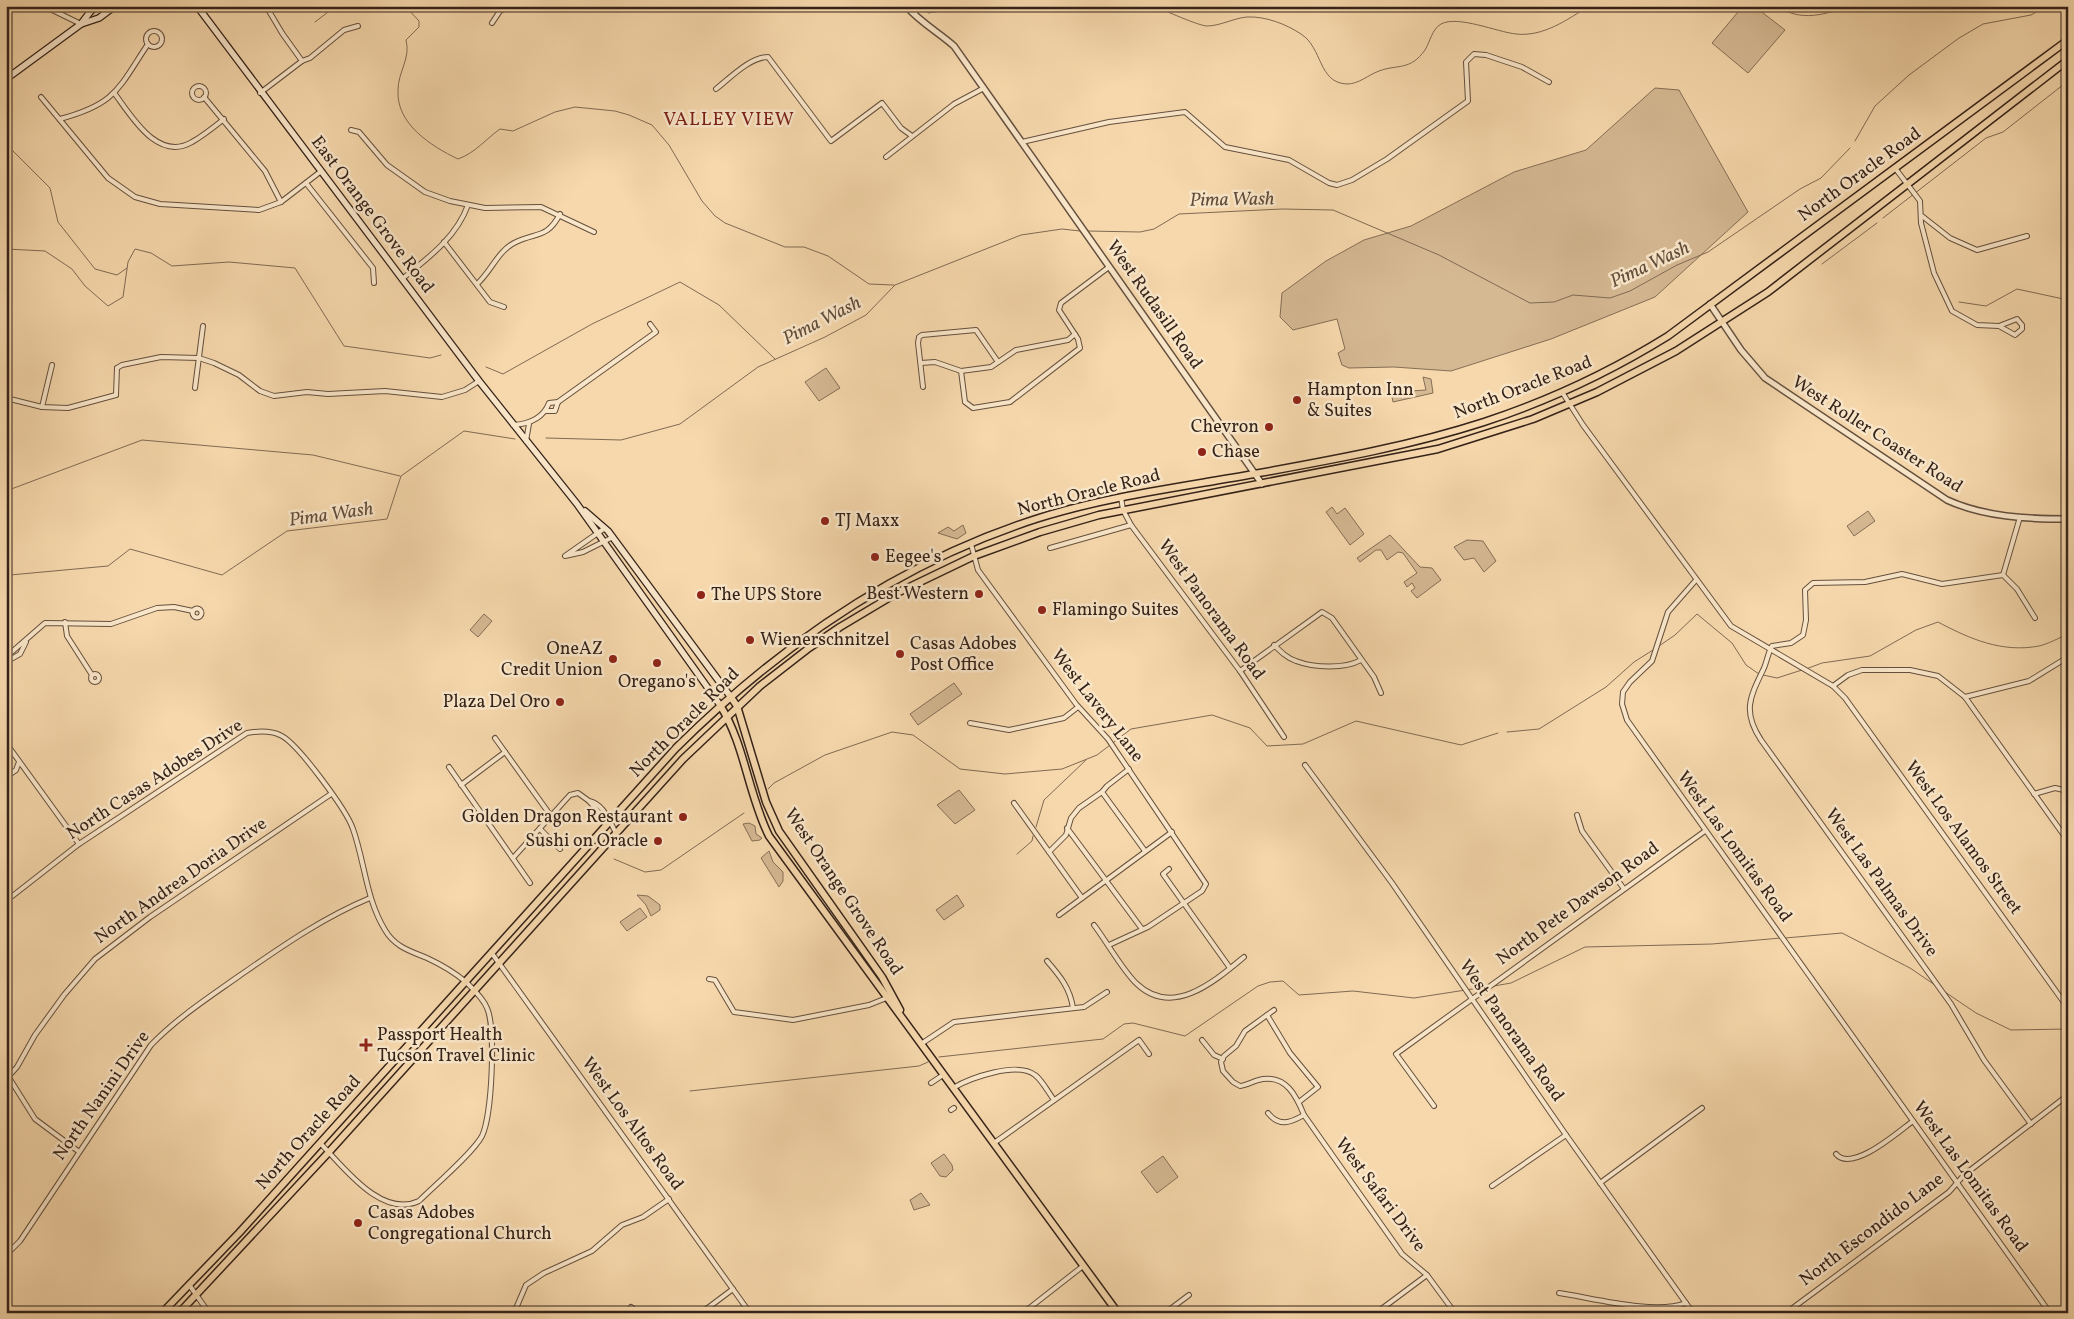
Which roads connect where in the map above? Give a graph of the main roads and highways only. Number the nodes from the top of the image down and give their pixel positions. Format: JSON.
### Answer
{"nodes":[{"id":1,"x":97,"y":6,"type":"edge"},
{"id":2,"x":115,"y":6,"type":"edge"},
{"id":3,"x":196,"y":6,"type":"edge"},
{"id":4,"x":81,"y":24,"type":"junction"},
{"id":5,"x":2068,"y":40,"type":"edge"},
{"id":6,"x":2068,"y":60,"type":"edge"},
{"id":7,"x":6,"y":79,"type":"edge"},
{"id":8,"x":526,"y":441,"type":"joint"},
{"id":9,"x":1382,"y":449,"type":"junction"},
{"id":10,"x":1385,"y":461,"type":"junction"},
{"id":11,"x":577,"y":504,"type":"junction"},
{"id":12,"x":730,"y":696,"type":"junction"},
{"id":13,"x":720,"y":705,"type":"junction"},
{"id":14,"x":737,"y":706,"type":"junction"},
{"id":15,"x":727,"y":716,"type":"junction"},
{"id":16,"x":890,"y":996,"type":"junction"},
{"id":17,"x":162,"y":1313,"type":"edge"},
{"id":18,"x":179,"y":1313,"type":"edge"},
{"id":19,"x":1118,"y":1313,"type":"edge"}],
"edges":[{"from":1,"to":4,"type":"main road"},
{"from":2,"to":4,"type":"main road"},
{"from":3,"to":8,"type":"main road","name":"East Orange Grove Road"},
{"from":4,"to":7,"type":"main road"},
{"from":5,"to":9,"type":"main road","name":"North Oracle Road"},
{"from":6,"to":10,"type":"main road","name":"North Oracle Road"},
{"from":8,"to":11,"type":"main road","name":"West Orange Grove Road"},
{"from":9,"to":10,"type":"main road"},
{"from":9,"to":12,"type":"main road","name":"North Oracle Road"},
{"from":10,"to":14,"type":"main road","name":"North Oracle Road"},
{"from":11,"to":12,"type":"main road","name":"West Orange Grove Road"},
{"from":11,"to":13,"type":"main road","name":"West Orange Grove Road"},
{"from":12,"to":13,"type":"main road","name":"North Oracle Road"},
{"from":12,"to":14,"type":"main road","name":"West Orange Grove Road"},
{"from":13,"to":15,"type":"main road","name":"West Orange Grove Road"},
{"from":13,"to":17,"type":"main road","name":"North Oracle Road"},
{"from":14,"to":15,"type":"main road","name":"North Oracle Road"},
{"from":14,"to":16,"type":"main road","name":"West Orange Grove Road"},
{"from":15,"to":16,"type":"main road","name":"West Orange Grove Road"},
{"from":15,"to":18,"type":"main road","name":"North Oracle Road"},
{"from":16,"to":19,"type":"main road","name":"West Orange Grove Road"}]}
